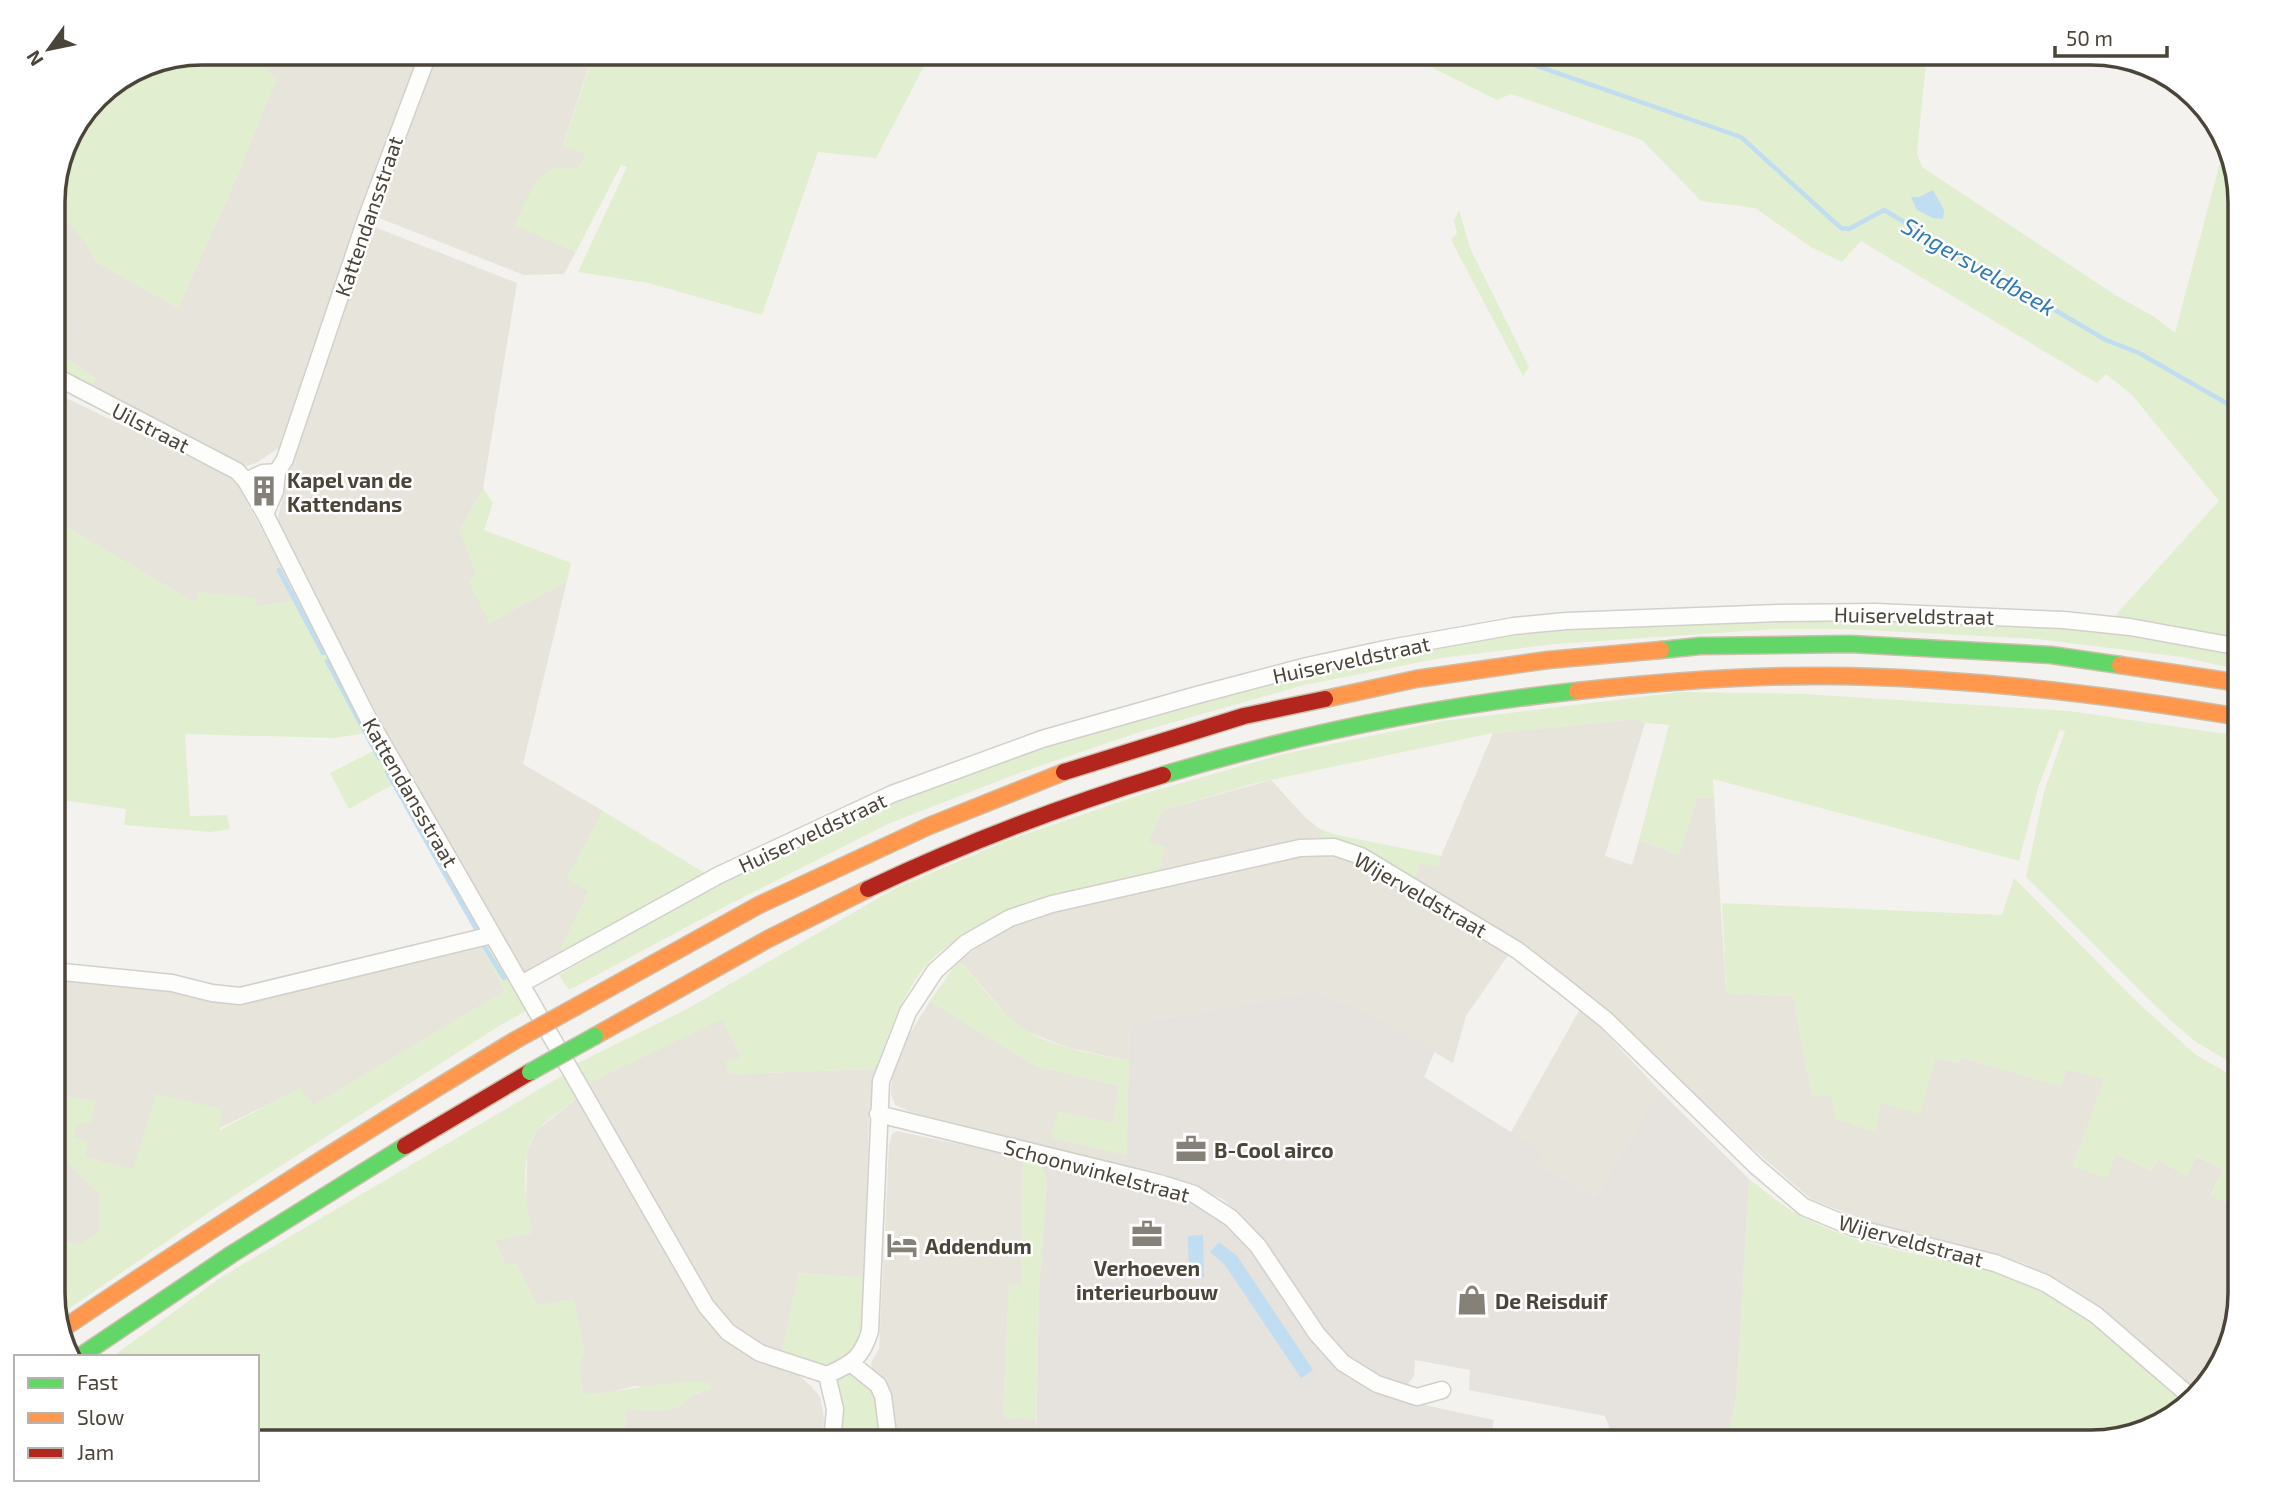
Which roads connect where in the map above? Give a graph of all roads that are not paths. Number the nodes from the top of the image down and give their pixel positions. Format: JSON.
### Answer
{"nodes":[{"id":1,"x":424,"y":65,"type":"edge"},
{"id":2,"x":65,"y":381,"type":"edge"},
{"id":3,"x":277,"y":472,"type":"junction"},
{"id":4,"x":246,"y":481,"type":"junction"},
{"id":5,"x":265,"y":514,"type":"junction"},
{"id":6,"x":2228,"y":645,"type":"edge"},
{"id":7,"x":2228,"y":681,"type":"edge"},
{"id":8,"x":2228,"y":715,"type":"edge"},
{"id":9,"x":492,"y":935,"type":"junction"},
{"id":10,"x":65,"y":972,"type":"edge"},
{"id":11,"x":521,"y":984,"type":"junction"},
{"id":12,"x":878,"y":1114,"type":"junction"},
{"id":13,"x":68,"y":1324,"type":"edge"},
{"id":14,"x":82,"y":1355,"type":"edge"},
{"id":15,"x":852,"y":1364,"type":"junction"},
{"id":16,"x":827,"y":1375,"type":"junction"},
{"id":17,"x":1442,"y":1390,"type":"dead end"},
{"id":18,"x":2186,"y":1392,"type":"edge"},
{"id":19,"x":833,"y":1430,"type":"edge"},
{"id":20,"x":887,"y":1430,"type":"edge"}],
"edges":[{"from":1,"to":3,"type":"street","name":"Kattendansstraat"},
{"from":2,"to":4,"type":"street","name":"Uilstraat"},
{"from":3,"to":4,"type":"street"},
{"from":3,"to":5,"type":"street","name":"Kattendansstraat"},
{"from":4,"to":5,"type":"street","name":"Uilstraat"},
{"from":5,"to":9,"type":"street","name":"Kattendansstraat"},
{"from":6,"to":11,"type":"street","name":"Huiserveldstraat"},
{"from":7,"to":13,"type":"highway","bridge":true},
{"from":8,"to":14,"type":"highway","bridge":true},
{"from":9,"to":10,"type":"street"},
{"from":9,"to":11,"type":"street","name":"Kattendansstraat"},
{"from":11,"to":16,"type":"street","name":"Kattendansstraat"},
{"from":12,"to":15,"type":"street","name":"Wijerveldstraat"},
{"from":12,"to":17,"type":"street","name":"Schoonwinkelstraat"},
{"from":12,"to":18,"type":"street","name":"Wijerveldstraat"},
{"from":15,"to":16,"type":"street"},
{"from":15,"to":20,"type":"street"},
{"from":16,"to":19,"type":"street"}]}
